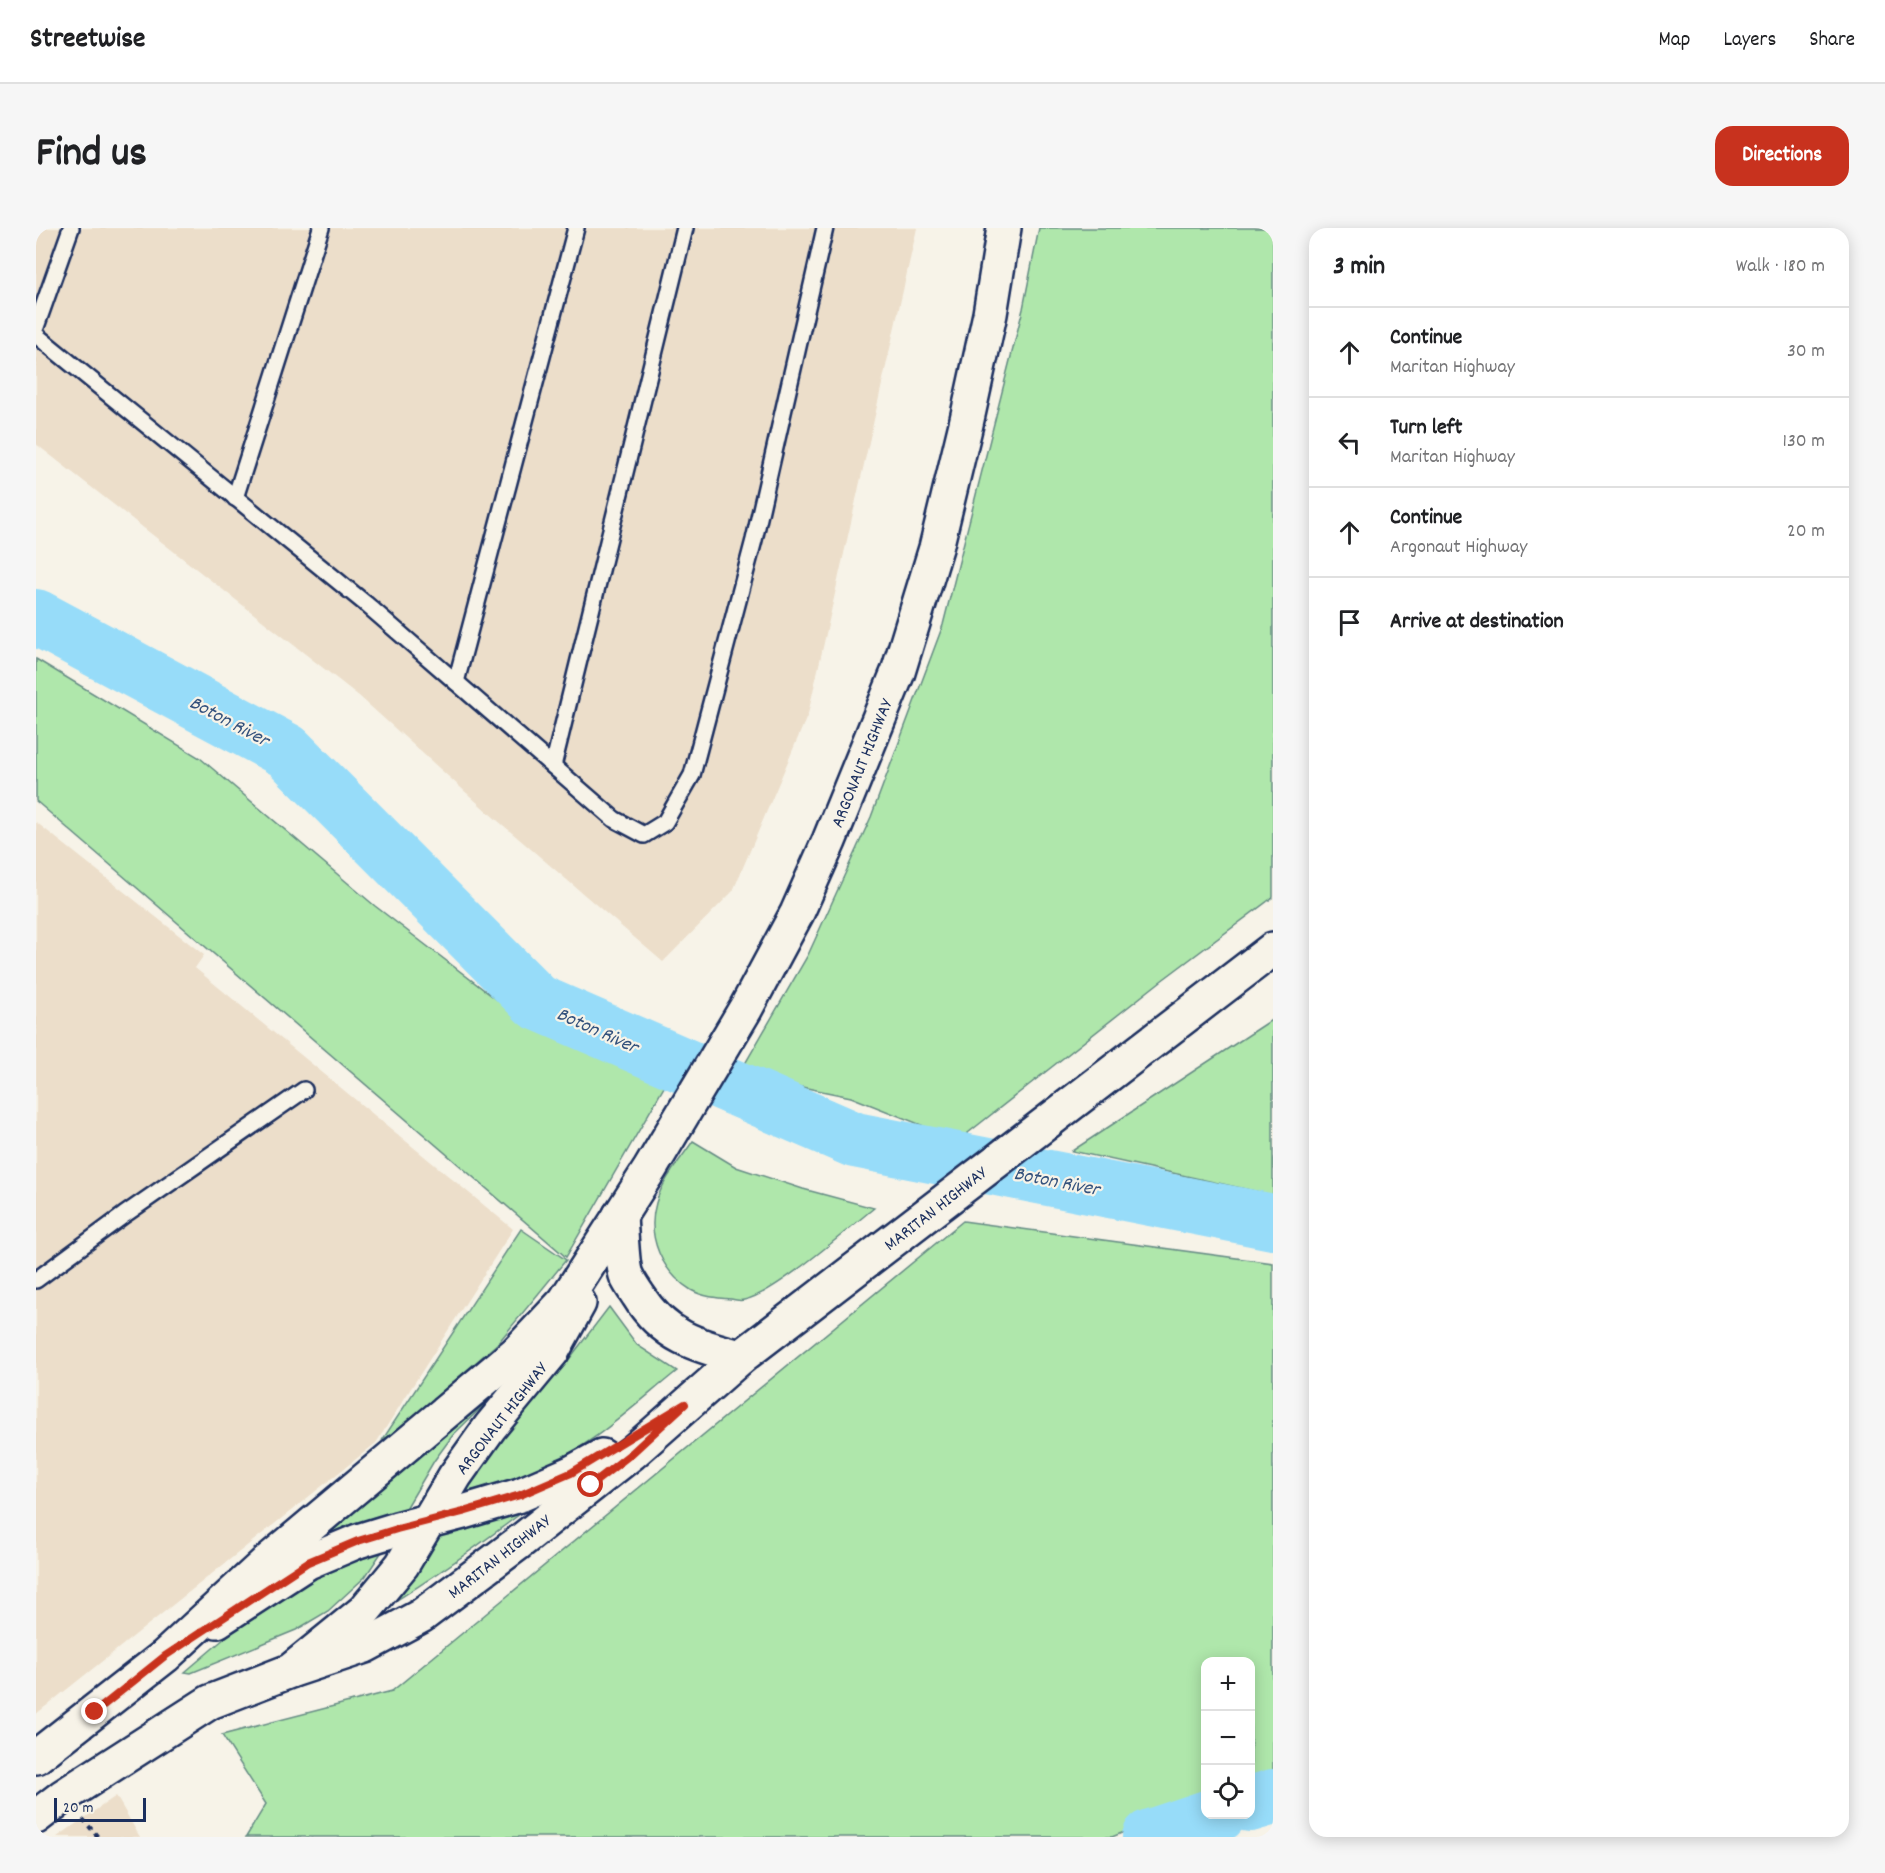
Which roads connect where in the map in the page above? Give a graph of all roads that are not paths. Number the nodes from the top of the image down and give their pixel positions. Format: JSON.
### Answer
{"nodes":[{"id":1,"x":71,"y":228,"type":"edge"},
{"id":2,"x":321,"y":228,"type":"edge"},
{"id":3,"x":576,"y":228,"type":"edge"},
{"id":4,"x":685,"y":228,"type":"edge"},
{"id":5,"x":825,"y":228,"type":"edge"},
{"id":6,"x":1004,"y":228,"type":"edge"},
{"id":7,"x":36,"y":327,"type":"edge"},
{"id":8,"x":36,"y":335,"type":"edge"},
{"id":9,"x":235,"y":498,"type":"junction"},
{"id":10,"x":456,"y":682,"type":"junction"},
{"id":11,"x":553,"y":766,"type":"junction"},
{"id":12,"x":1273,"y":949,"type":"edge"},
{"id":13,"x":304,"y":1090,"type":"dead end"},
{"id":14,"x":620,"y":1215,"type":"junction"},
{"id":15,"x":597,"y":1251,"type":"junction"},
{"id":16,"x":36,"y":1280,"type":"edge"},
{"id":17,"x":741,"y":1357,"type":"junction"},
{"id":18,"x":685,"y":1404,"type":"junction"},
{"id":19,"x":426,"y":1522,"type":"junction"},
{"id":20,"x":165,"y":1656,"type":"junction"},
{"id":21,"x":290,"y":1671,"type":"junction"},
{"id":22,"x":36,"y":1756,"type":"edge"},
{"id":23,"x":36,"y":1817,"type":"edge"}],
"edges":[{"from":1,"to":7,"type":"lane"},
{"from":2,"to":9,"type":"lane"},
{"from":3,"to":10,"type":"lane"},
{"from":4,"to":11,"type":"lane"},
{"from":5,"to":11,"type":"lane"},
{"from":6,"to":14,"type":"main road","name":"ARGONAUT HIGHWAY"},
{"from":8,"to":9,"type":"lane"},
{"from":9,"to":10,"type":"lane"},
{"from":10,"to":11,"type":"lane"},
{"from":12,"to":17,"type":"main road","name":"MARITAN HIGHWAY"},
{"from":13,"to":16,"type":"lane"},
{"from":14,"to":15,"type":"main road","name":"ARGONAUT HIGHWAY"},
{"from":14,"to":17,"type":"main road"},
{"from":15,"to":19,"type":"main road","name":"ARGONAUT HIGHWAY"},
{"from":15,"to":20,"type":"main road","name":"ARGONAUT HIGHWAY"},
{"from":17,"to":18,"type":"main road","name":"MARITAN HIGHWAY"},
{"from":18,"to":19,"type":"main road","name":"MARITAN HIGHWAY"},
{"from":18,"to":21,"type":"main road","name":"MARITAN HIGHWAY"},
{"from":19,"to":20,"type":"main road","name":"MARITAN HIGHWAY"},
{"from":19,"to":21,"type":"main road","name":"ARGONAUT HIGHWAY"},
{"from":20,"to":22,"type":"main road","name":"ARGONAUT HIGHWAY"},
{"from":21,"to":23,"type":"main road","name":"ARGONAUT HIGHWAY"}]}
